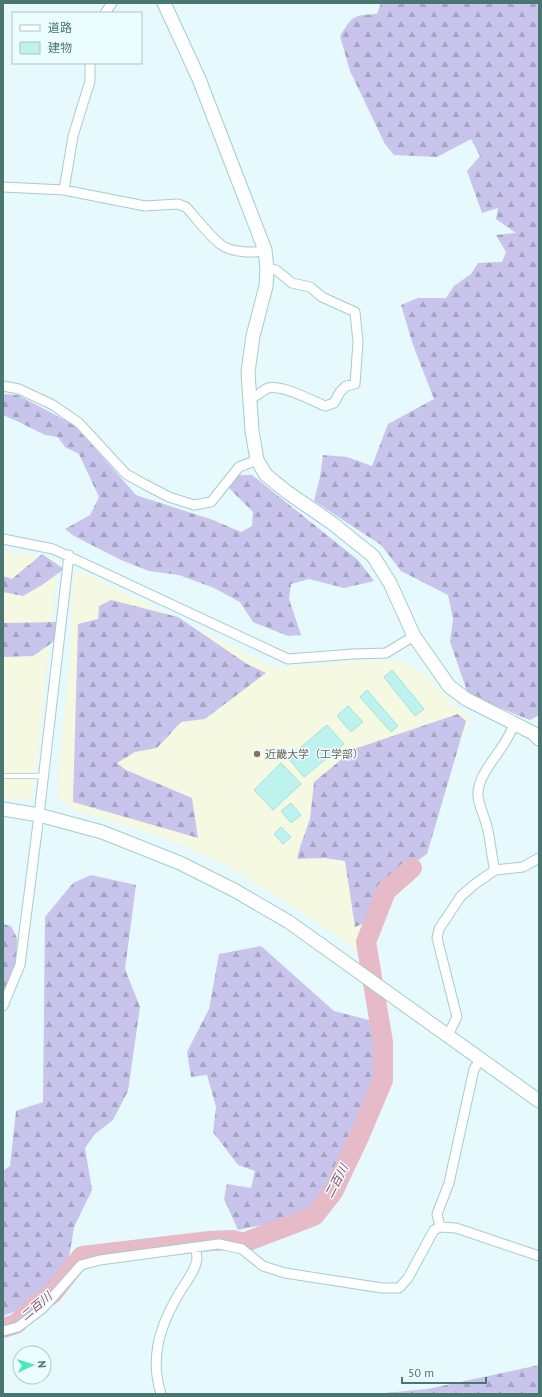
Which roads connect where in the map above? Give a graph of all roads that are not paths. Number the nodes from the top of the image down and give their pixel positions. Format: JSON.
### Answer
{"nodes":[{"id":1,"x":112,"y":3,"type":"edge"},
{"id":2,"x":164,"y":3,"type":"edge"},
{"id":3,"x":106,"y":12,"type":"edge"},
{"id":4,"x":90,"y":64,"type":"edge"},
{"id":5,"x":3,"y":187,"type":"edge"},
{"id":6,"x":64,"y":190,"type":"junction"},
{"id":7,"x":265,"y":250,"type":"junction"},
{"id":8,"x":267,"y":269,"type":"junction"},
{"id":9,"x":3,"y":386,"type":"edge"},
{"id":10,"x":249,"y":398,"type":"junction"},
{"id":11,"x":258,"y":460,"type":"junction"},
{"id":12,"x":3,"y":539,"type":"edge"},
{"id":13,"x":69,"y":555,"type":"junction"},
{"id":14,"x":414,"y":636,"type":"junction"},
{"id":15,"x":514,"y":724,"type":"junction"},
{"id":16,"x":539,"y":738,"type":"edge"},
{"id":17,"x":3,"y":776,"type":"edge"},
{"id":18,"x":44,"y":776,"type":"junction"},
{"id":19,"x":3,"y":810,"type":"edge"},
{"id":20,"x":39,"y":815,"type":"junction"},
{"id":21,"x":539,"y":858,"type":"edge"},
{"id":22,"x":495,"y":870,"type":"junction"},
{"id":23,"x":3,"y":1006,"type":"edge"},
{"id":24,"x":448,"y":1035,"type":"junction"},
{"id":25,"x":481,"y":1059,"type":"junction"},
{"id":26,"x":539,"y":1101,"type":"edge"},
{"id":27,"x":440,"y":1227,"type":"junction"},
{"id":28,"x":195,"y":1247,"type":"junction"},
{"id":29,"x":539,"y":1256,"type":"edge"},
{"id":30,"x":3,"y":1332,"type":"edge"},
{"id":31,"x":161,"y":1394,"type":"edge"}],
"edges":[{"from":1,"to":3,"type":"street"},
{"from":2,"to":7,"type":"street"},
{"from":4,"to":6,"type":"street"},
{"from":5,"to":6,"type":"street"},
{"from":6,"to":7,"type":"street"},
{"from":7,"to":8,"type":"street"},
{"from":8,"to":10,"type":"street"},
{"from":8,"to":10,"type":"street"},
{"from":9,"to":11,"type":"street"},
{"from":10,"to":11,"type":"street"},
{"from":11,"to":14,"type":"street"},
{"from":12,"to":13,"type":"street"},
{"from":13,"to":14,"type":"street"},
{"from":13,"to":18,"type":"street"},
{"from":14,"to":15,"type":"street"},
{"from":15,"to":16,"type":"street"},
{"from":15,"to":22,"type":"street"},
{"from":17,"to":18,"type":"lane"},
{"from":18,"to":20,"type":"street"},
{"from":19,"to":20,"type":"street"},
{"from":20,"to":23,"type":"street"},
{"from":20,"to":24,"type":"street"},
{"from":21,"to":22,"type":"street"},
{"from":22,"to":24,"type":"street"},
{"from":24,"to":25,"type":"street"},
{"from":25,"to":26,"type":"street"},
{"from":25,"to":27,"type":"street"},
{"from":27,"to":28,"type":"street"},
{"from":27,"to":29,"type":"street"},
{"from":28,"to":30,"type":"street"},
{"from":28,"to":31,"type":"street"}]}
